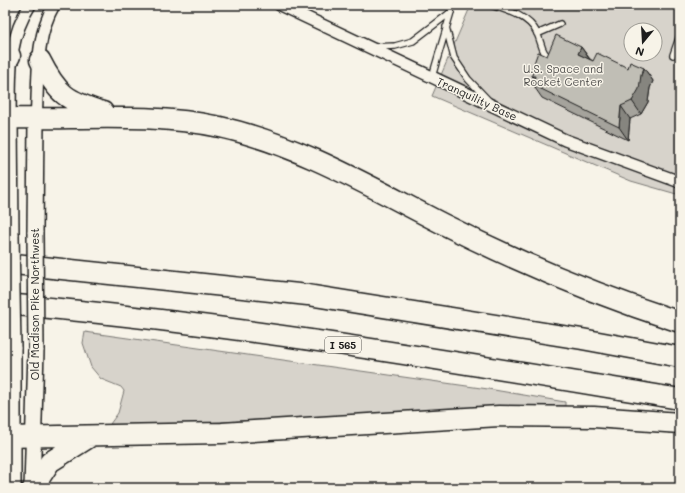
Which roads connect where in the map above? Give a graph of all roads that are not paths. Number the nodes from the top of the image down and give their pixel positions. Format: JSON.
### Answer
{"nodes":[{"id":1,"x":30,"y":5,"type":"edge"},
{"id":2,"x":54,"y":5,"type":"edge"},
{"id":3,"x":280,"y":5,"type":"edge"},
{"id":4,"x":453,"y":5,"type":"edge"},
{"id":5,"x":491,"y":5,"type":"edge"},
{"id":6,"x":451,"y":12,"type":"junction"},
{"id":7,"x":560,"y":24,"type":"dead end"},
{"id":8,"x":446,"y":27,"type":"junction"},
{"id":9,"x":537,"y":34,"type":"junction"},
{"id":10,"x":680,"y":36,"type":"edge"},
{"id":11,"x":368,"y":47,"type":"junction"},
{"id":12,"x":673,"y":55,"type":"dead end"},
{"id":13,"x":8,"y":60,"type":"edge"},
{"id":14,"x":40,"y":60,"type":"junction"},
{"id":15,"x":555,"y":62,"type":"edge"},
{"id":16,"x":431,"y":78,"type":"junction"},
{"id":17,"x":497,"y":108,"type":"junction"},
{"id":18,"x":118,"y":117,"type":"junction"},
{"id":19,"x":8,"y":118,"type":"edge"},
{"id":20,"x":36,"y":119,"type":"junction"},
{"id":21,"x":680,"y":182,"type":"edge"},
{"id":22,"x":5,"y":263,"type":"edge"},
{"id":23,"x":5,"y":304,"type":"edge"},
{"id":24,"x":680,"y":322,"type":"edge"},
{"id":25,"x":680,"y":357,"type":"edge"},
{"id":26,"x":680,"y":399,"type":"edge"},
{"id":27,"x":680,"y":423,"type":"edge"},
{"id":28,"x":90,"y":436,"type":"junction"},
{"id":29,"x":10,"y":437,"type":"edge"},
{"id":30,"x":34,"y":437,"type":"junction"},
{"id":31,"x":13,"y":488,"type":"edge"},
{"id":32,"x":33,"y":488,"type":"edge"}],
"edges":[{"from":1,"to":13,"type":"street"},
{"from":2,"to":14,"type":"street"},
{"from":3,"to":11,"type":"street","name":"Tranquility Base"},
{"from":4,"to":6,"type":"lane"},
{"from":5,"to":9,"type":"lane"},
{"from":6,"to":8,"type":"lane"},
{"from":6,"to":11,"type":"lane"},
{"from":7,"to":9,"type":"lane"},
{"from":8,"to":16,"type":"lane"},
{"from":8,"to":17,"type":"lane"},
{"from":9,"to":15,"type":"lane"},
{"from":10,"to":12,"type":"lane"},
{"from":11,"to":16,"type":"street","name":"Tranquility Base"},
{"from":13,"to":19,"type":"street"},
{"from":14,"to":18,"type":"highway"},
{"from":14,"to":20,"type":"street"},
{"from":16,"to":17,"type":"street","name":"Tranquility Base"},
{"from":17,"to":21,"type":"street","name":"Tranquility Base"},
{"from":18,"to":20,"type":"highway"},
{"from":18,"to":24,"type":"highway"},
{"from":19,"to":20,"type":"highway"},
{"from":19,"to":29,"type":"main road","name":"Old Madison Pike Northwest","bridge":true},
{"from":20,"to":30,"type":"main road","name":"Old Madison Pike Northwest","bridge":true},
{"from":22,"to":25,"type":"highway"},
{"from":23,"to":26,"type":"highway","number":"I 565"},
{"from":27,"to":28,"type":"highway"},
{"from":28,"to":30,"type":"highway"},
{"from":28,"to":32,"type":"highway"},
{"from":29,"to":30,"type":"highway"},
{"from":29,"to":31,"type":"main road","name":"Old Madison Pike Northwest"},
{"from":30,"to":32,"type":"main road","name":"Old Madison Pike Northwest"}]}
